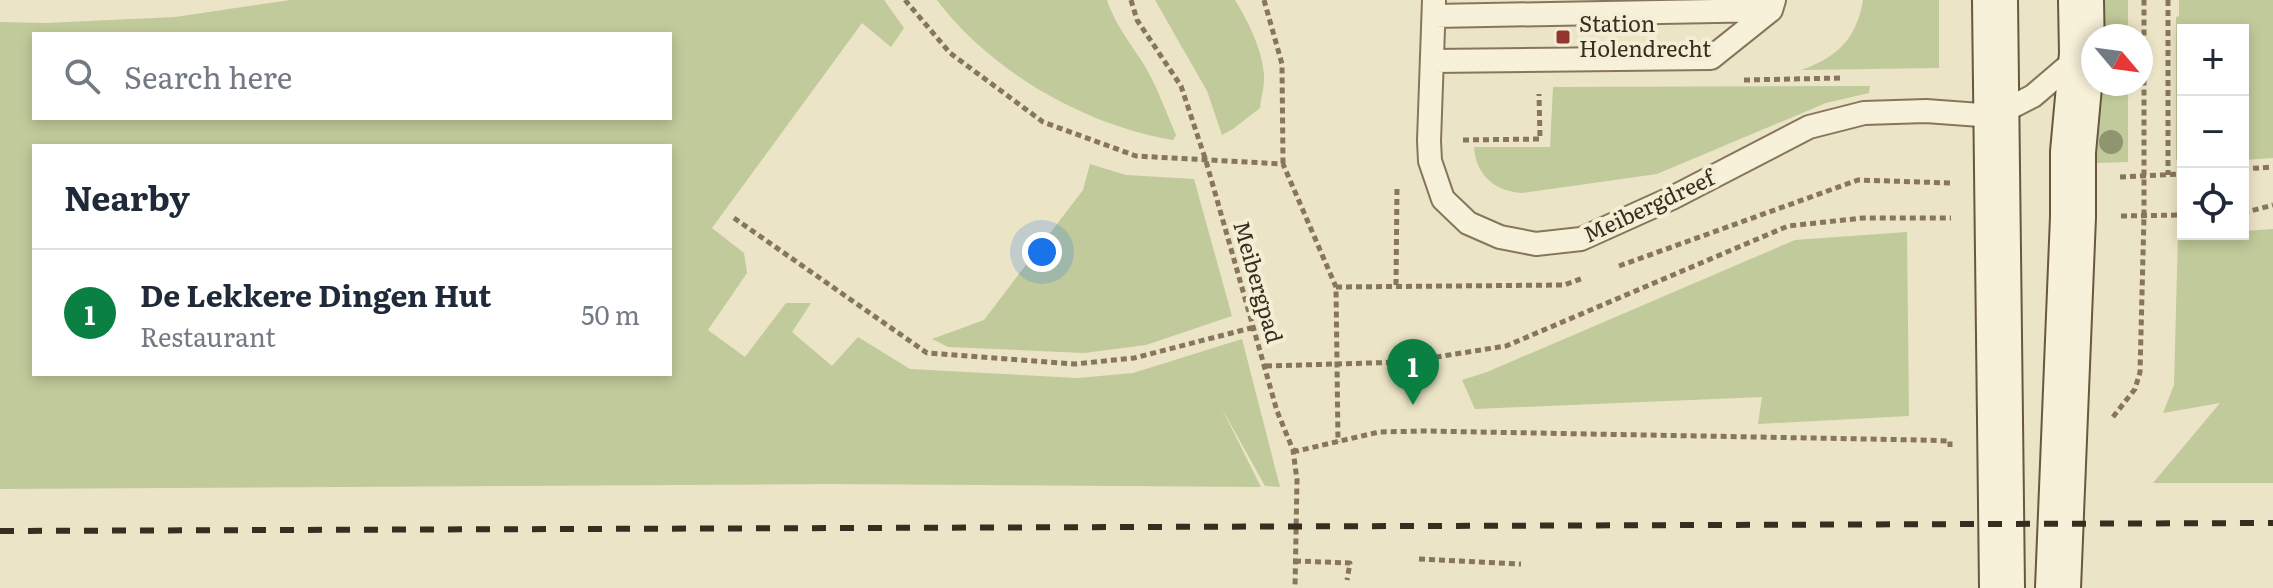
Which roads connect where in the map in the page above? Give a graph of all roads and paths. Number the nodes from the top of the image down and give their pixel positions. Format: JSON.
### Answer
{"nodes":[{"id":1,"x":905,"y":0,"type":"edge"},
{"id":2,"x":1131,"y":0,"type":"edge"},
{"id":3,"x":1264,"y":0,"type":"edge"},
{"id":4,"x":1995,"y":0,"type":"edge"},
{"id":5,"x":2081,"y":0,"type":"edge"},
{"id":6,"x":2144,"y":0,"type":"edge"},
{"id":7,"x":2168,"y":0,"type":"edge"},
{"id":8,"x":1772,"y":5,"type":"edge"},
{"id":9,"x":1434,"y":8,"type":"edge"},
{"id":10,"x":2081,"y":24,"type":"edge"},
{"id":11,"x":2081,"y":55,"type":"edge"},
{"id":12,"x":1433,"y":61,"type":"junction"},
{"id":13,"x":2081,"y":70,"type":"edge"},
{"id":14,"x":1994,"y":116,"type":"junction"},
{"id":15,"x":1206,"y":161,"type":"junction"},
{"id":16,"x":1283,"y":164,"type":"junction"},
{"id":17,"x":2273,"y":167,"type":"edge"},
{"id":18,"x":2249,"y":169,"type":"edge"},
{"id":19,"x":2177,"y":174,"type":"edge"},
{"id":20,"x":2168,"y":175,"type":"junction"},
{"id":21,"x":2143,"y":176,"type":"junction"},
{"id":22,"x":2073,"y":197,"type":"junction"},
{"id":23,"x":1998,"y":199,"type":"junction"},
{"id":24,"x":2273,"y":205,"type":"edge"},
{"id":25,"x":2249,"y":211,"type":"edge"},
{"id":26,"x":2177,"y":215,"type":"edge"},
{"id":27,"x":2144,"y":216,"type":"junction"},
{"id":28,"x":734,"y":218,"type":"dead end"},
{"id":29,"x":1609,"y":269,"type":"dead end"},
{"id":30,"x":1594,"y":275,"type":"dead end"},
{"id":31,"x":1336,"y":287,"type":"junction"},
{"id":32,"x":1255,"y":327,"type":"junction"},
{"id":33,"x":1335,"y":364,"type":"junction"},
{"id":34,"x":1266,"y":366,"type":"junction"},
{"id":35,"x":2111,"y":420,"type":"dead end"},
{"id":36,"x":1950,"y":441,"type":"dead end"},
{"id":37,"x":1338,"y":442,"type":"junction"},
{"id":38,"x":1293,"y":450,"type":"junction"},
{"id":39,"x":1419,"y":559,"type":"dead end"},
{"id":40,"x":1295,"y":561,"type":"junction"},
{"id":41,"x":1521,"y":564,"type":"dead end"},
{"id":42,"x":1347,"y":580,"type":"dead end"},
{"id":43,"x":1295,"y":588,"type":"edge"},
{"id":44,"x":2002,"y":588,"type":"edge"},
{"id":45,"x":2058,"y":588,"type":"edge"}],
"edges":[{"from":1,"to":15,"type":"path"},
{"from":2,"to":15,"type":"path","name":"Meibergpad"},
{"from":3,"to":16,"type":"path"},
{"from":4,"to":14,"type":"main road"},
{"from":5,"to":10,"type":"main road"},
{"from":6,"to":21,"type":"path"},
{"from":7,"to":20,"type":"path"},
{"from":8,"to":9,"type":"lane","name":"Meibergdreef"},
{"from":8,"to":12,"type":"lane","name":"Meibergdreef"},
{"from":9,"to":12,"type":"lane","name":"Meibergdreef"},
{"from":11,"to":14,"type":"lane"},
{"from":12,"to":14,"type":"lane","name":"Meibergdreef"},
{"from":13,"to":22,"type":"main road"},
{"from":14,"to":23,"type":"main road"},
{"from":15,"to":16,"type":"path"},
{"from":15,"to":32,"type":"path","name":"Meibergpad"},
{"from":16,"to":31,"type":"path"},
{"from":17,"to":18,"type":"path"},
{"from":19,"to":20,"type":"path"},
{"from":20,"to":21,"type":"path"},
{"from":21,"to":22,"type":"path"},
{"from":21,"to":27,"type":"path"},
{"from":22,"to":27,"type":"path"},
{"from":22,"to":45,"type":"main road"},
{"from":23,"to":29,"type":"path"},
{"from":23,"to":33,"type":"path"},
{"from":23,"to":44,"type":"main road"},
{"from":24,"to":25,"type":"path"},
{"from":26,"to":27,"type":"path"},
{"from":27,"to":35,"type":"path"},
{"from":28,"to":32,"type":"path"},
{"from":30,"to":31,"type":"path"},
{"from":31,"to":33,"type":"path"},
{"from":32,"to":34,"type":"path","name":"Meibergpad"},
{"from":33,"to":34,"type":"path"},
{"from":33,"to":37,"type":"path"},
{"from":34,"to":38,"type":"path","name":"Meibergpad"},
{"from":36,"to":37,"type":"path"},
{"from":37,"to":38,"type":"path"},
{"from":38,"to":40,"type":"path","name":"Meibergpad"},
{"from":39,"to":41,"type":"path"},
{"from":40,"to":42,"type":"path"},
{"from":40,"to":43,"type":"path","name":"Meibergpad"}]}
